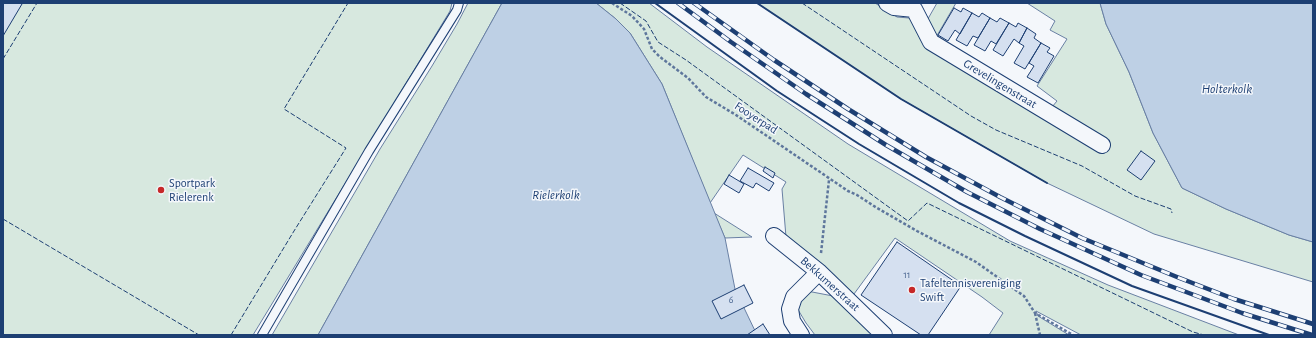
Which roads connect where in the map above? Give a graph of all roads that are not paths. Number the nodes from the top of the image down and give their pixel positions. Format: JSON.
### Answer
{"nodes":[{"id":1,"x":459,"y":3,"type":"edge"},
{"id":2,"x":887,"y":3,"type":"edge"},
{"id":3,"x":916,"y":6,"type":"edge"},
{"id":4,"x":1102,"y":145,"type":"dead end"},
{"id":5,"x":774,"y":236,"type":"dead end"},
{"id":6,"x":819,"y":272,"type":"junction"},
{"id":7,"x":262,"y":335,"type":"edge"},
{"id":8,"x":801,"y":335,"type":"edge"},
{"id":9,"x":884,"y":335,"type":"edge"}],
"edges":[{"from":1,"to":7,"type":"lane"},
{"from":2,"to":3,"type":"street","name":"Grevelingenstraat"},
{"from":3,"to":4,"type":"street","name":"Grevelingenstraat"},
{"from":5,"to":6,"type":"street","name":"Bekkumerstraat"},
{"from":6,"to":8,"type":"street"},
{"from":6,"to":9,"type":"street","name":"Bekkumerstraat"}]}
